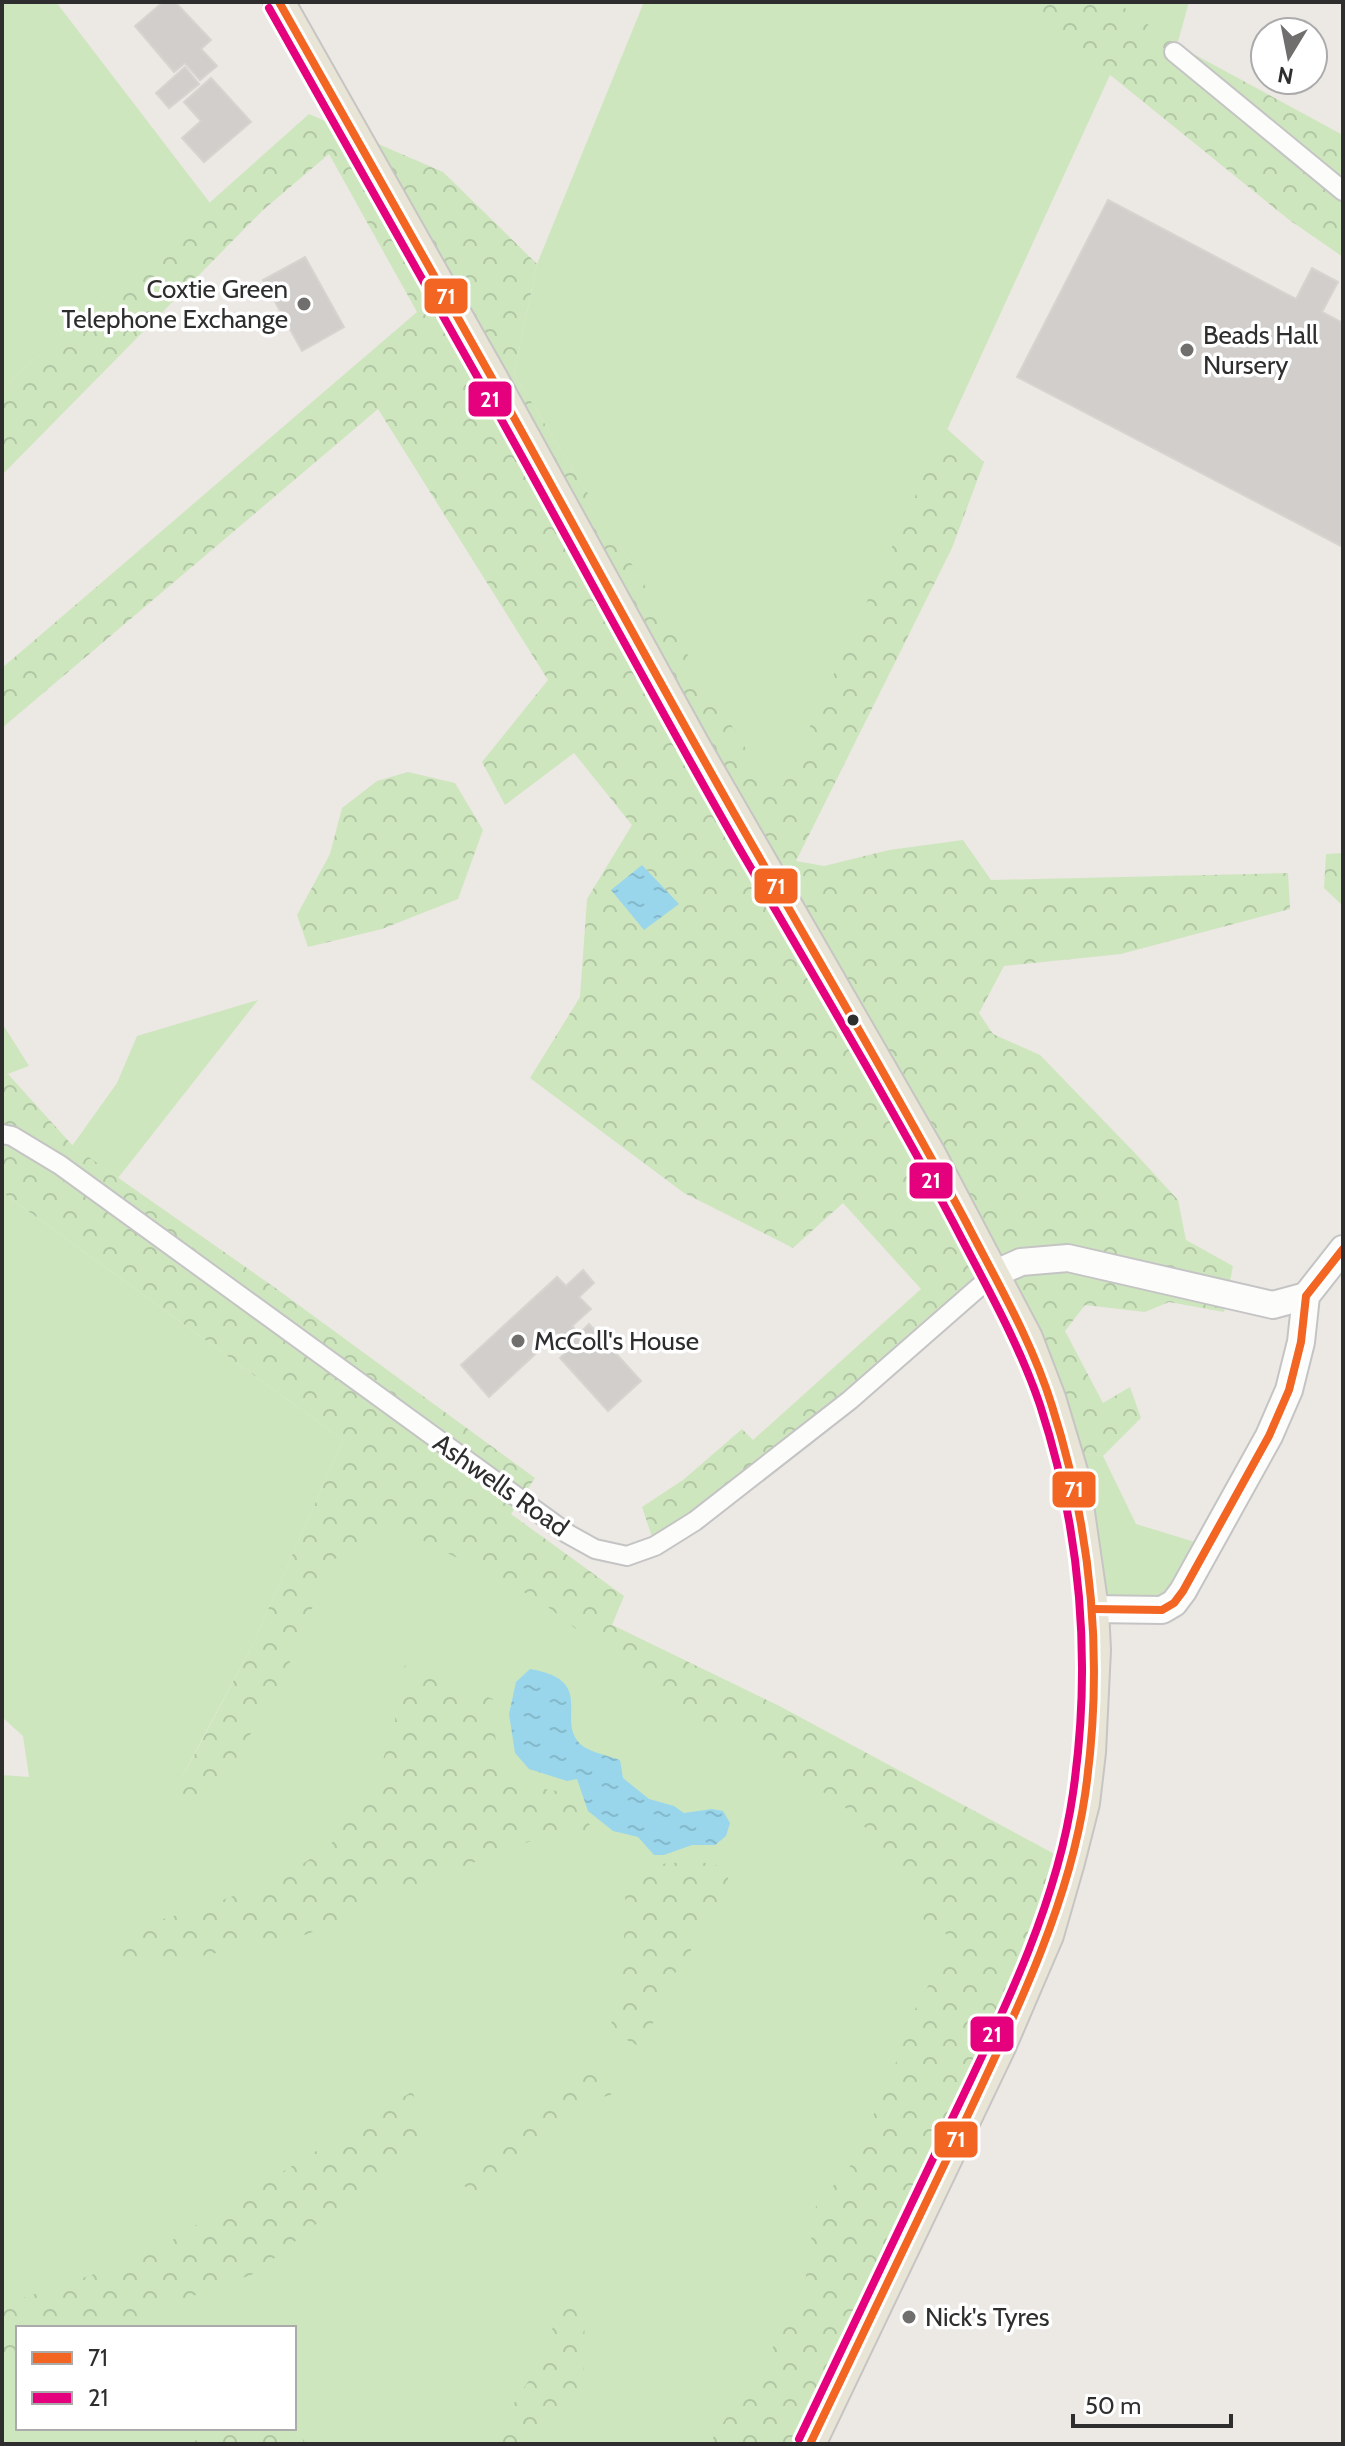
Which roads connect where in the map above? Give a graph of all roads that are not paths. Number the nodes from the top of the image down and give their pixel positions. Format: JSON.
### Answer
{"nodes":[{"id":1,"x":279,"y":2,"type":"edge"},
{"id":2,"x":1174,"y":52,"type":"dead end"},
{"id":3,"x":1343,"y":191,"type":"edge"},
{"id":4,"x":2,"y":1134,"type":"edge"},
{"id":5,"x":1343,"y":1249,"type":"edge"},
{"id":6,"x":994,"y":1274,"type":"junction"},
{"id":7,"x":1306,"y":1296,"type":"junction"},
{"id":8,"x":1273,"y":1305,"type":"junction"},
{"id":9,"x":1302,"y":1335,"type":"junction"},
{"id":10,"x":1093,"y":1609,"type":"junction"},
{"id":11,"x":810,"y":2444,"type":"edge"}],
"edges":[{"from":1,"to":6,"type":"main road"},
{"from":2,"to":3,"type":"street"},
{"from":4,"to":6,"type":"street","name":"Ashwells Road"},
{"from":5,"to":7,"type":"street"},
{"from":6,"to":8,"type":"street"},
{"from":6,"to":10,"type":"main road"},
{"from":7,"to":8,"type":"street"},
{"from":7,"to":9,"type":"street"},
{"from":8,"to":9,"type":"street"},
{"from":9,"to":10,"type":"street"},
{"from":10,"to":11,"type":"main road"}]}
